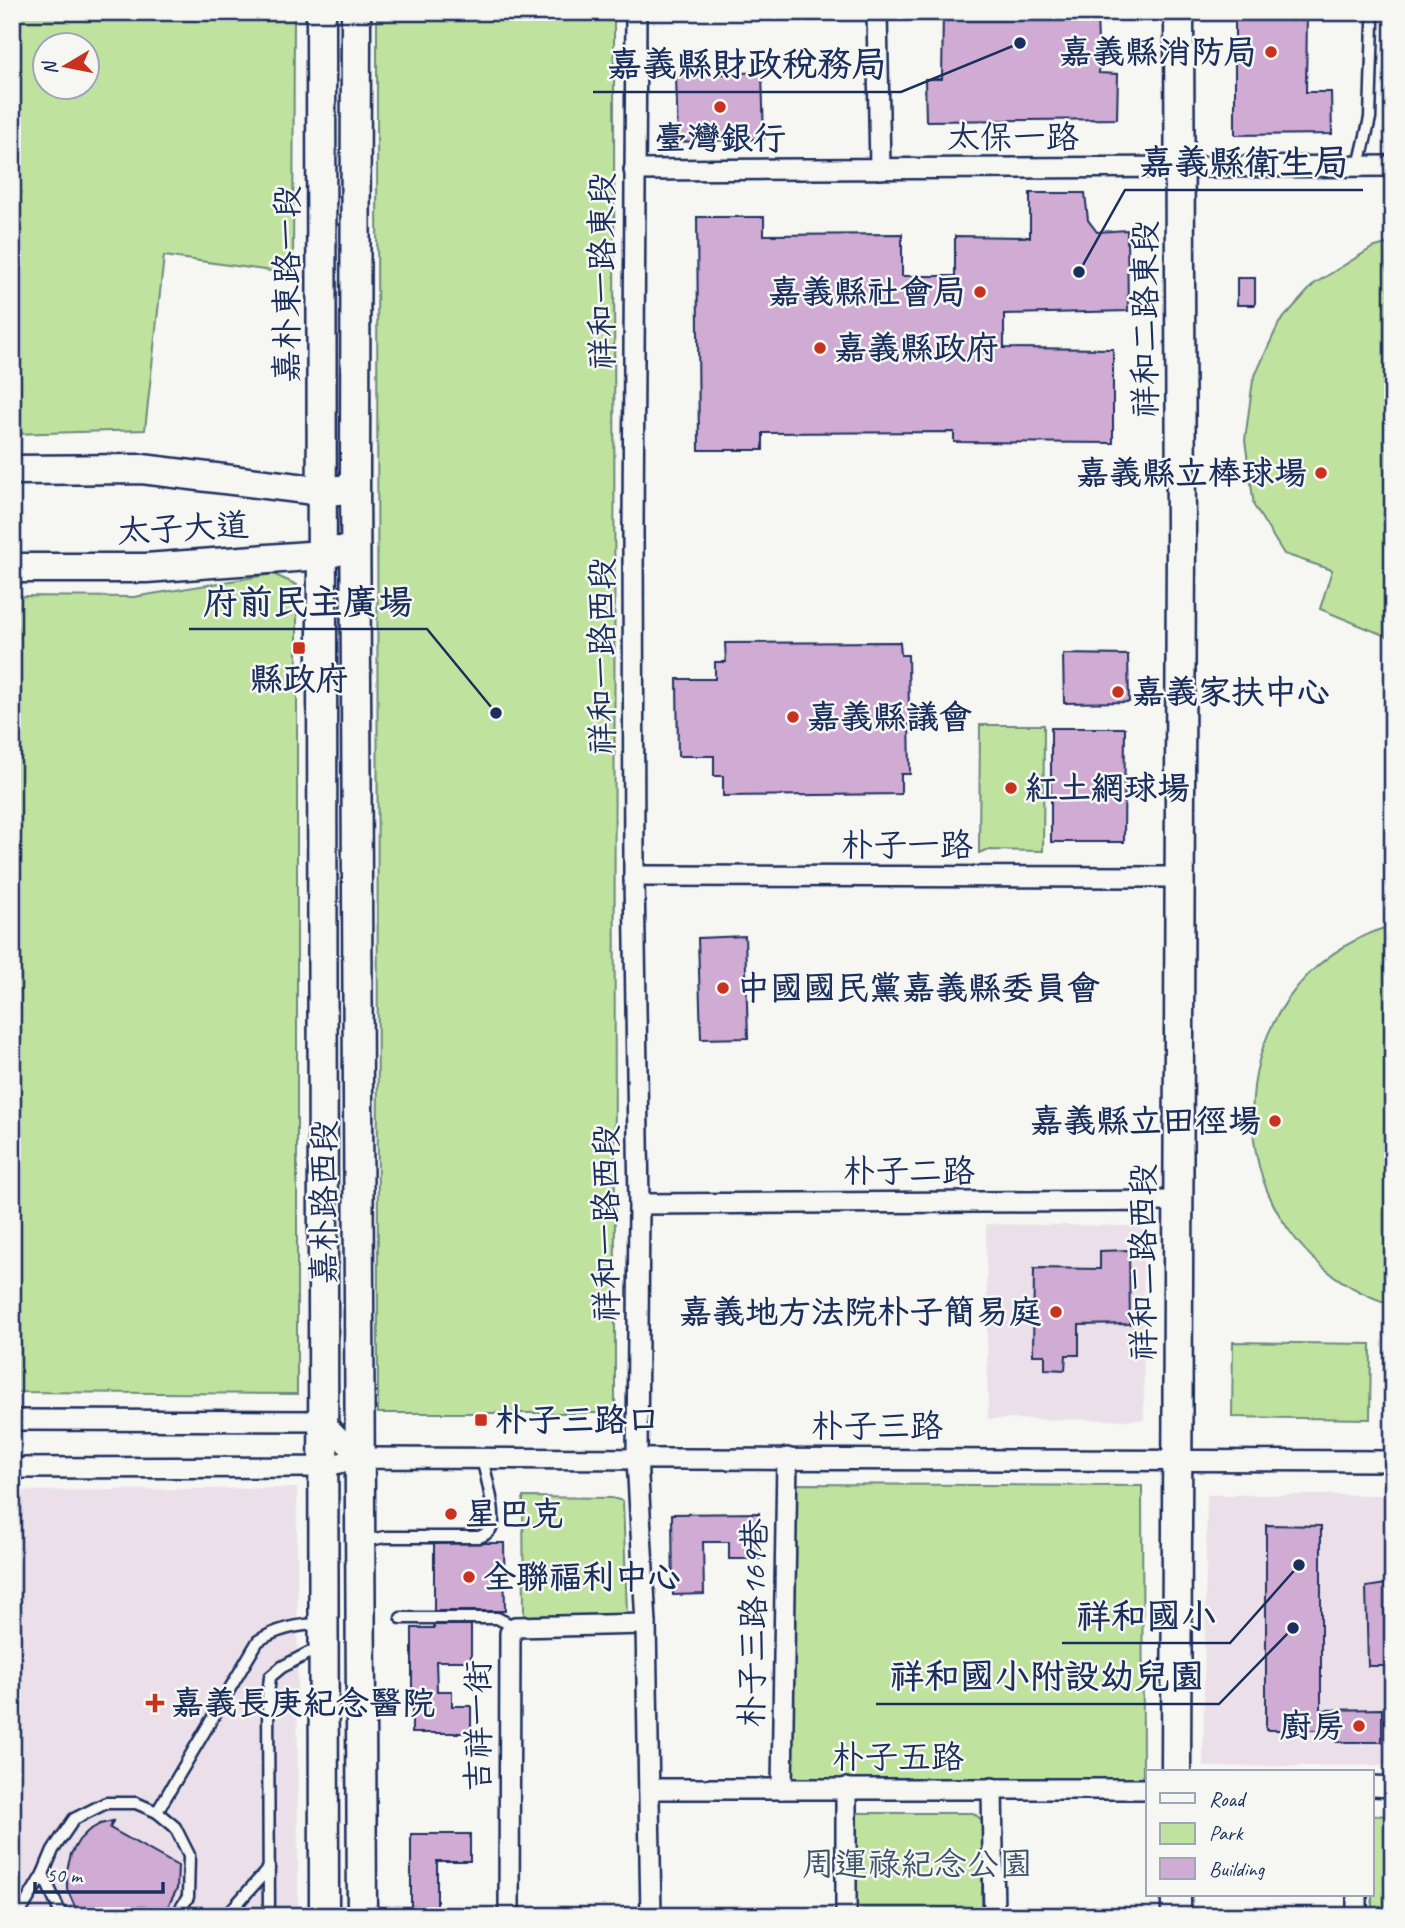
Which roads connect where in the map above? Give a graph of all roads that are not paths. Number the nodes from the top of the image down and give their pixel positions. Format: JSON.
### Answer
{"nodes":[{"id":1,"x":321,"y":12,"type":"edge"},
{"id":2,"x":356,"y":12,"type":"edge"},
{"id":3,"x":636,"y":12,"type":"edge"},
{"id":4,"x":877,"y":12,"type":"edge"},
{"id":5,"x":1179,"y":12,"type":"edge"},
{"id":6,"x":1373,"y":23,"type":"dead end"},
{"id":7,"x":1359,"y":166,"type":"junction"},
{"id":8,"x":1393,"y":166,"type":"edge"},
{"id":9,"x":1180,"y":167,"type":"junction"},
{"id":10,"x":880,"y":169,"type":"junction"},
{"id":11,"x":634,"y":170,"type":"junction"},
{"id":12,"x":12,"y":470,"type":"edge"},
{"id":13,"x":355,"y":489,"type":"junction"},
{"id":14,"x":322,"y":491,"type":"junction"},
{"id":15,"x":634,"y":530,"type":"joint"},
{"id":16,"x":1181,"y":542,"type":"joint"},
{"id":17,"x":356,"y":547,"type":"junction"},
{"id":18,"x":322,"y":555,"type":"junction"},
{"id":19,"x":12,"y":568,"type":"edge"},
{"id":20,"x":634,"y":876,"type":"junction"},
{"id":21,"x":1180,"y":877,"type":"junction"},
{"id":22,"x":1178,"y":1201,"type":"junction"},
{"id":23,"x":639,"y":1204,"type":"junction"},
{"id":24,"x":12,"y":1420,"type":"edge"},
{"id":25,"x":323,"y":1421,"type":"junction"},
{"id":26,"x":482,"y":1457,"type":"junction"},
{"id":27,"x":360,"y":1458,"type":"junction"},
{"id":28,"x":637,"y":1458,"type":"junction"},
{"id":29,"x":787,"y":1458,"type":"junction"},
{"id":30,"x":1178,"y":1459,"type":"junction"},
{"id":31,"x":1393,"y":1461,"type":"edge"},
{"id":32,"x":323,"y":1467,"type":"junction"},
{"id":33,"x":12,"y":1468,"type":"edge"},
{"id":34,"x":360,"y":1542,"type":"junction"},
{"id":35,"x":401,"y":1618,"type":"dead end"},
{"id":36,"x":646,"y":1624,"type":"junction"},
{"id":37,"x":515,"y":1626,"type":"junction"},
{"id":38,"x":324,"y":1634,"type":"junction"},
{"id":39,"x":1176,"y":1770,"type":"edge"},
{"id":40,"x":1374,"y":1786,"type":"edge"},
{"id":41,"x":1393,"y":1787,"type":"edge"},
{"id":42,"x":782,"y":1788,"type":"junction"},
{"id":43,"x":846,"y":1788,"type":"junction"},
{"id":44,"x":992,"y":1788,"type":"junction"},
{"id":45,"x":649,"y":1789,"type":"junction"},
{"id":46,"x":1146,"y":1789,"type":"edge"},
{"id":47,"x":157,"y":1812,"type":"junction"},
{"id":48,"x":269,"y":1868,"type":"junction"},
{"id":49,"x":43,"y":1874,"type":"junction"},
{"id":50,"x":1176,"y":1896,"type":"edge"},
{"id":51,"x":1357,"y":1896,"type":"edge"},
{"id":52,"x":18,"y":1916,"type":"edge"},
{"id":53,"x":64,"y":1916,"type":"edge"},
{"id":54,"x":176,"y":1916,"type":"edge"},
{"id":55,"x":226,"y":1916,"type":"edge"},
{"id":56,"x":269,"y":1916,"type":"edge"},
{"id":57,"x":324,"y":1916,"type":"edge"},
{"id":58,"x":362,"y":1916,"type":"edge"},
{"id":59,"x":509,"y":1916,"type":"edge"},
{"id":60,"x":651,"y":1916,"type":"edge"},
{"id":61,"x":846,"y":1916,"type":"edge"},
{"id":62,"x":994,"y":1916,"type":"edge"},
{"id":63,"x":1176,"y":1916,"type":"edge"},
{"id":64,"x":1357,"y":1916,"type":"edge"}],
"edges":[{"from":1,"to":14,"type":"main road","name":"嘉朴東路一段"},
{"from":2,"to":13,"type":"main road","name":"嘉朴東路一段"},
{"from":3,"to":11,"type":"street","name":"祥和一路東段"},
{"from":4,"to":10,"type":"street"},
{"from":5,"to":9,"type":"main road","name":"祥和二路東段"},
{"from":6,"to":7,"type":"lane"},
{"from":7,"to":8,"type":"street","name":"太保一路"},
{"from":7,"to":9,"type":"street","name":"太保一路"},
{"from":9,"to":10,"type":"street","name":"太保一路"},
{"from":9,"to":16,"type":"main road","name":"祥和二路東段"},
{"from":10,"to":11,"type":"street","name":"太保一路"},
{"from":11,"to":15,"type":"street","name":"祥和一路東段"},
{"from":12,"to":14,"type":"main road","name":"太子大道"},
{"from":13,"to":14,"type":"main road","name":"太子大道"},
{"from":13,"to":17,"type":"main road","name":"嘉朴路西段"},
{"from":14,"to":18,"type":"main road","name":"嘉朴東路一段"},
{"from":15,"to":20,"type":"street","name":"祥和一路西段"},
{"from":16,"to":21,"type":"main road","name":"祥和二路西段"},
{"from":17,"to":18,"type":"main road","name":"太子大道"},
{"from":17,"to":27,"type":"main road","name":"嘉朴路西段"},
{"from":18,"to":19,"type":"main road","name":"太子大道"},
{"from":18,"to":25,"type":"main road","name":"嘉朴路西段"},
{"from":20,"to":21,"type":"street","name":"朴子一路"},
{"from":20,"to":23,"type":"street","name":"祥和一路西段"},
{"from":21,"to":22,"type":"main road","name":"祥和二路西段"},
{"from":22,"to":23,"type":"street","name":"朴子二路"},
{"from":22,"to":30,"type":"main road","name":"祥和二路西段"},
{"from":23,"to":28,"type":"street","name":"祥和一路西段"},
{"from":24,"to":25,"type":"street"},
{"from":25,"to":27,"type":"street"},
{"from":25,"to":32,"type":"main road","name":"嘉朴路西段"},
{"from":26,"to":27,"type":"street","name":"朴子三路"},
{"from":26,"to":28,"type":"street","name":"朴子三路"},
{"from":26,"to":34,"type":"lane"},
{"from":27,"to":32,"type":"street","name":"朴子三路"},
{"from":27,"to":34,"type":"main road","name":"嘉朴路西段"},
{"from":28,"to":29,"type":"street","name":"朴子三路"},
{"from":28,"to":36,"type":"street","name":"祥和一路西段"},
{"from":29,"to":30,"type":"street","name":"朴子三路"},
{"from":29,"to":42,"type":"street","name":"朴子三路169巷"},
{"from":30,"to":31,"type":"street","name":"朴子三路"},
{"from":30,"to":39,"type":"main road","name":"祥和二路西段"},
{"from":32,"to":33,"type":"street","name":"朴子三路"},
{"from":32,"to":38,"type":"main road","name":"嘉朴路西段"},
{"from":34,"to":58,"type":"main road","name":"嘉朴路西段"},
{"from":35,"to":37,"type":"lane"},
{"from":36,"to":37,"type":"street","name":"吉祥一街"},
{"from":36,"to":45,"type":"street","name":"祥和一路西段"},
{"from":37,"to":59,"type":"street","name":"吉祥一街"},
{"from":38,"to":47,"type":"lane"},
{"from":38,"to":48,"type":"lane"},
{"from":38,"to":57,"type":"main road","name":"嘉朴路西段"},
{"from":40,"to":41,"type":"street"},
{"from":42,"to":43,"type":"street","name":"朴子五路"},
{"from":42,"to":45,"type":"street","name":"朴子五路"},
{"from":43,"to":44,"type":"street","name":"朴子五路"},
{"from":43,"to":61,"type":"street"},
{"from":44,"to":46,"type":"street","name":"朴子五路"},
{"from":44,"to":62,"type":"street"},
{"from":45,"to":60,"type":"street","name":"祥和一路西段"},
{"from":47,"to":49,"type":"lane"},
{"from":47,"to":54,"type":"lane"},
{"from":48,"to":55,"type":"lane"},
{"from":48,"to":56,"type":"lane"},
{"from":49,"to":52,"type":"lane"},
{"from":49,"to":53,"type":"lane"},
{"from":50,"to":63,"type":"main road"},
{"from":51,"to":64,"type":"street"}]}
